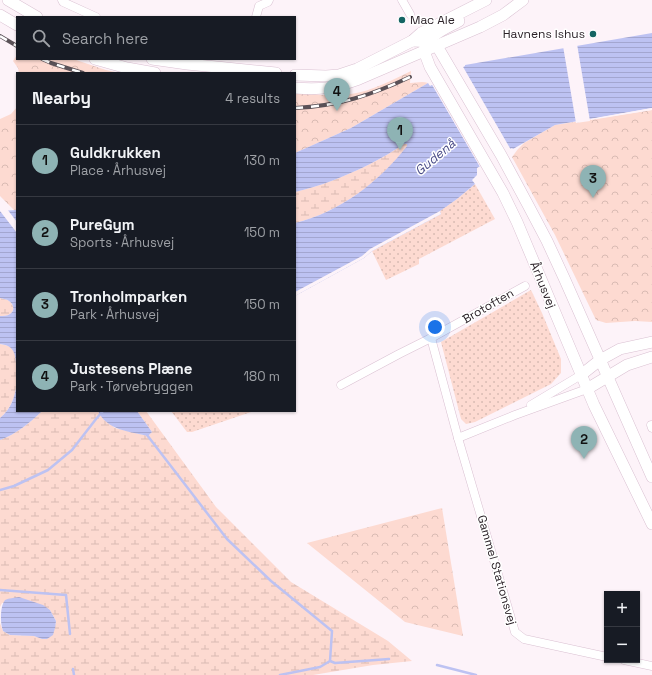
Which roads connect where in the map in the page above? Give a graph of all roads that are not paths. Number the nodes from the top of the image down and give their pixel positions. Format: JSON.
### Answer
{"nodes":[{"id":1,"x":8,"y":0,"type":"edge"},
{"id":2,"x":62,"y":0,"type":"edge"},
{"id":3,"x":402,"y":0,"type":"edge"},
{"id":4,"x":486,"y":0,"type":"edge"},
{"id":5,"x":496,"y":0,"type":"edge"},
{"id":6,"x":523,"y":0,"type":"edge"},
{"id":7,"x":268,"y":1,"type":"edge"},
{"id":8,"x":23,"y":4,"type":"edge"},
{"id":9,"x":410,"y":14,"type":"dead end"},
{"id":10,"x":0,"y":15,"type":"edge"},
{"id":11,"x":36,"y":16,"type":"edge"},
{"id":12,"x":94,"y":16,"type":"edge"},
{"id":13,"x":256,"y":16,"type":"edge"},
{"id":14,"x":16,"y":24,"type":"edge"},
{"id":15,"x":412,"y":41,"type":"junction"},
{"id":16,"x":429,"y":46,"type":"junction"},
{"id":17,"x":99,"y":60,"type":"edge"},
{"id":18,"x":159,"y":60,"type":"edge"},
{"id":19,"x":149,"y":72,"type":"edge"},
{"id":20,"x":266,"y":72,"type":"edge"},
{"id":21,"x":296,"y":75,"type":"edge"},
{"id":22,"x":296,"y":88,"type":"edge"},
{"id":23,"x":524,"y":286,"type":"dead end"},
{"id":24,"x":431,"y":338,"type":"junction"},
{"id":25,"x":652,"y":342,"type":"edge"},
{"id":26,"x":652,"y":357,"type":"edge"},
{"id":27,"x":600,"y":360,"type":"junction"},
{"id":28,"x":581,"y":375,"type":"junction"},
{"id":29,"x":607,"y":376,"type":"junction"},
{"id":30,"x":341,"y":385,"type":"dead end"},
{"id":31,"x":587,"y":389,"type":"junction"},
{"id":32,"x":515,"y":415,"type":"junction"},
{"id":33,"x":458,"y":438,"type":"junction"},
{"id":34,"x":652,"y":477,"type":"edge"},
{"id":35,"x":652,"y":524,"type":"edge"},
{"id":36,"x":604,"y":656,"type":"edge"},
{"id":37,"x":638,"y":663,"type":"edge"},
{"id":38,"x":652,"y":666,"type":"edge"}],
"edges":[{"from":1,"to":8,"type":"main road"},
{"from":2,"to":12,"type":"street"},
{"from":3,"to":9,"type":"street"},
{"from":4,"to":15,"type":"main road"},
{"from":5,"to":16,"type":"main road"},
{"from":6,"to":16,"type":"main road"},
{"from":7,"to":13,"type":"street"},
{"from":8,"to":11,"type":"main road"},
{"from":10,"to":14,"type":"main road"},
{"from":15,"to":16,"type":"main road"},
{"from":15,"to":21,"type":"main road"},
{"from":16,"to":22,"type":"main road"},
{"from":16,"to":27,"type":"main road","name":"Århusvej"},
{"from":16,"to":28,"type":"main road","name":"Århusvej"},
{"from":17,"to":19,"type":"main road"},
{"from":18,"to":20,"type":"main road"},
{"from":23,"to":24,"type":"street","name":"Brotoften"},
{"from":24,"to":30,"type":"street","name":"Brotoften"},
{"from":24,"to":33,"type":"street"},
{"from":25,"to":27,"type":"main road"},
{"from":26,"to":29,"type":"main road"},
{"from":27,"to":28,"type":"main road"},
{"from":27,"to":29,"type":"main road","name":"Århusvej"},
{"from":28,"to":31,"type":"main road","name":"Århusvej"},
{"from":28,"to":32,"type":"street"},
{"from":29,"to":31,"type":"main road"},
{"from":29,"to":34,"type":"main road","name":"Århusvej"},
{"from":31,"to":32,"type":"street"},
{"from":31,"to":35,"type":"main road","name":"Århusvej"},
{"from":32,"to":33,"type":"street"},
{"from":33,"to":36,"type":"street","name":"Gammel Stationsvej"},
{"from":37,"to":38,"type":"street"}]}
